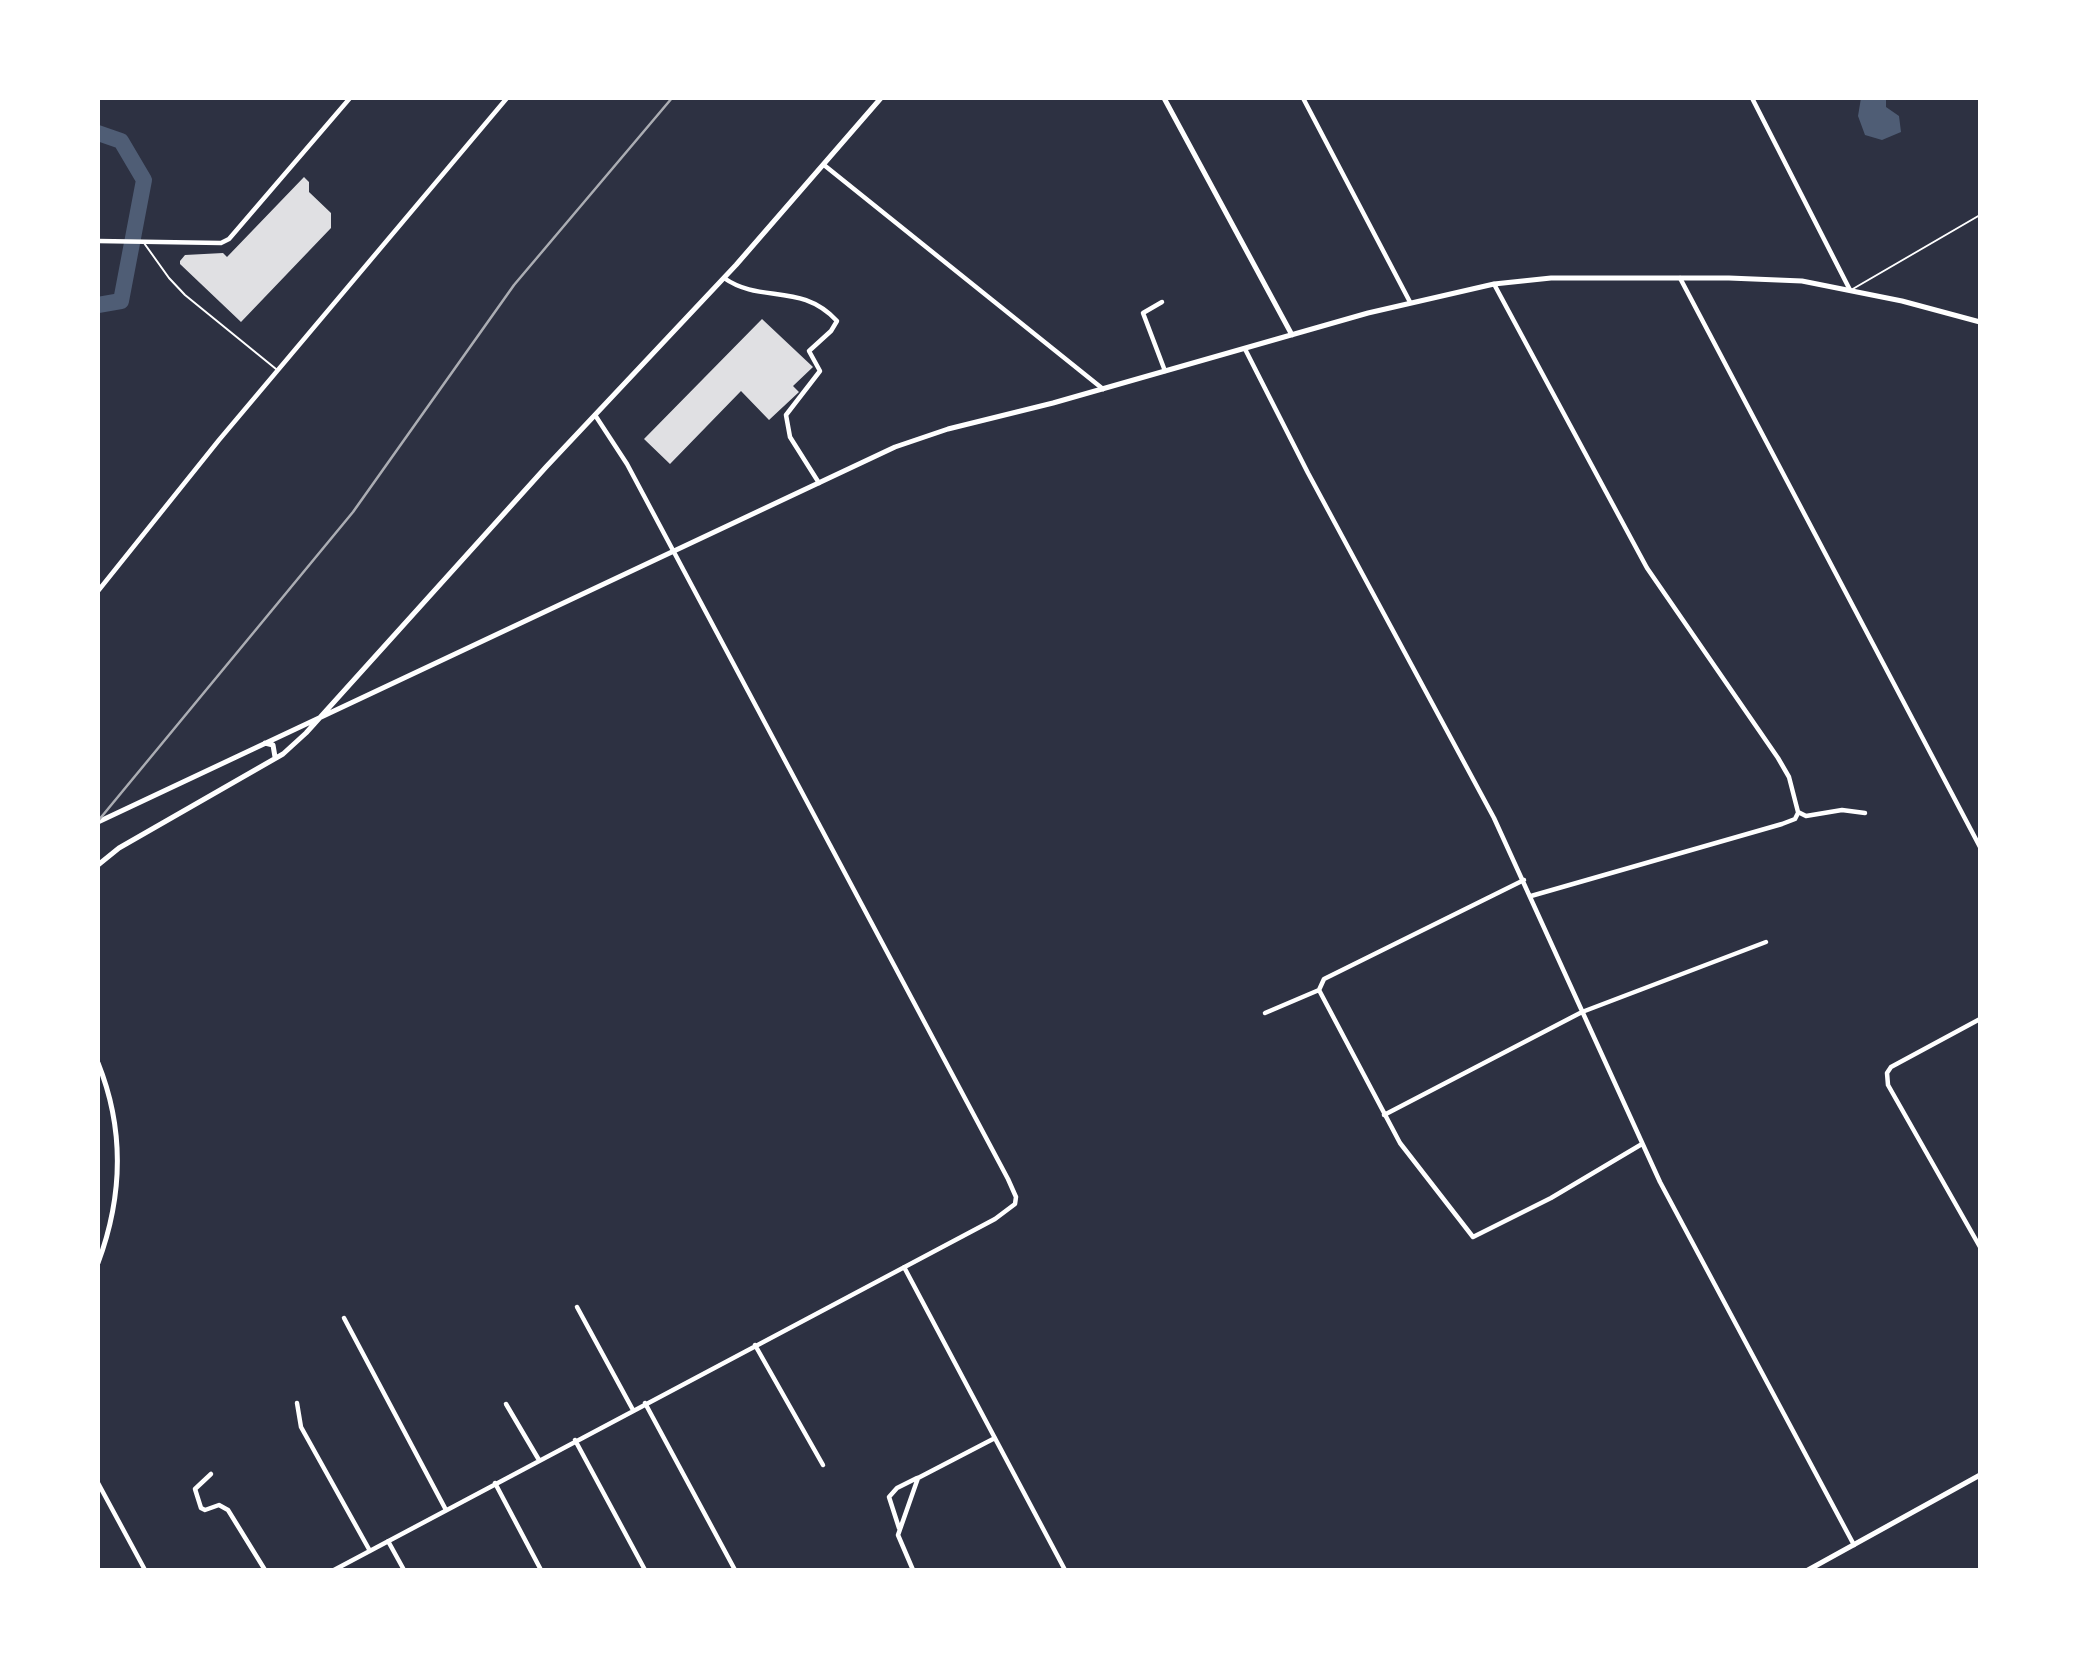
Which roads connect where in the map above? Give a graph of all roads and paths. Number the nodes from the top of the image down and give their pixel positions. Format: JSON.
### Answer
{"nodes":[{"id":1,"x":350,"y":98,"type":"edge"},
{"id":2,"x":507,"y":98,"type":"edge"},
{"id":3,"x":881,"y":98,"type":"edge"},
{"id":4,"x":1164,"y":98,"type":"edge"},
{"id":5,"x":1303,"y":98,"type":"edge"},
{"id":6,"x":1752,"y":98,"type":"edge"},
{"id":7,"x":824,"y":165,"type":"junction"},
{"id":8,"x":1980,"y":215,"type":"edge"},
{"id":9,"x":98,"y":241,"type":"edge"},
{"id":10,"x":141,"y":242,"type":"junction"},
{"id":11,"x":724,"y":278,"type":"junction"},
{"id":12,"x":1680,"y":278,"type":"junction"},
{"id":13,"x":1494,"y":284,"type":"junction"},
{"id":14,"x":1850,"y":290,"type":"junction"},
{"id":15,"x":1163,"y":302,"type":"dead end"},
{"id":16,"x":1410,"y":302,"type":"junction"},
{"id":17,"x":1980,"y":322,"type":"edge"},
{"id":18,"x":1292,"y":335,"type":"junction"},
{"id":19,"x":1245,"y":349,"type":"junction"},
{"id":20,"x":278,"y":370,"type":"junction"},
{"id":21,"x":1166,"y":372,"type":"junction"},
{"id":22,"x":1104,"y":389,"type":"junction"},
{"id":23,"x":594,"y":414,"type":"junction"},
{"id":24,"x":819,"y":483,"type":"junction"},
{"id":25,"x":674,"y":552,"type":"junction"},
{"id":26,"x":98,"y":591,"type":"edge"},
{"id":27,"x":321,"y":716,"type":"junction"},
{"id":28,"x":265,"y":743,"type":"junction"},
{"id":29,"x":275,"y":758,"type":"junction"},
{"id":30,"x":1798,"y":812,"type":"junction"},
{"id":31,"x":1865,"y":813,"type":"dead end"},
{"id":32,"x":98,"y":822,"type":"edge"},
{"id":33,"x":1980,"y":847,"type":"edge"},
{"id":34,"x":98,"y":865,"type":"edge"},
{"id":35,"x":1524,"y":880,"type":"junction"},
{"id":36,"x":1531,"y":896,"type":"junction"},
{"id":37,"x":1766,"y":942,"type":"dead end"},
{"id":38,"x":1319,"y":990,"type":"junction"},
{"id":39,"x":1582,"y":1012,"type":"junction"},
{"id":40,"x":1265,"y":1013,"type":"dead end"},
{"id":41,"x":1980,"y":1019,"type":"edge"},
{"id":42,"x":98,"y":1063,"type":"edge"},
{"id":43,"x":1384,"y":1115,"type":"junction"},
{"id":44,"x":1642,"y":1144,"type":"junction"},
{"id":45,"x":1980,"y":1247,"type":"edge"},
{"id":46,"x":98,"y":1263,"type":"edge"},
{"id":47,"x":904,"y":1267,"type":"junction"},
{"id":48,"x":578,"y":1307,"type":"dead end"},
{"id":49,"x":345,"y":1318,"type":"dead end"},
{"id":50,"x":755,"y":1345,"type":"junction"},
{"id":51,"x":297,"y":1403,"type":"dead end"},
{"id":52,"x":645,"y":1403,"type":"junction"},
{"id":53,"x":506,"y":1404,"type":"dead end"},
{"id":54,"x":633,"y":1409,"type":"junction"},
{"id":55,"x":995,"y":1438,"type":"junction"},
{"id":56,"x":575,"y":1440,"type":"junction"},
{"id":57,"x":539,"y":1460,"type":"junction"},
{"id":58,"x":822,"y":1465,"type":"dead end"},
{"id":59,"x":211,"y":1474,"type":"dead end"},
{"id":60,"x":1980,"y":1475,"type":"edge"},
{"id":61,"x":918,"y":1478,"type":"junction"},
{"id":62,"x":98,"y":1483,"type":"edge"},
{"id":63,"x":495,"y":1483,"type":"junction"},
{"id":64,"x":446,"y":1510,"type":"junction"},
{"id":65,"x":900,"y":1529,"type":"junction"},
{"id":66,"x":388,"y":1541,"type":"junction"},
{"id":67,"x":1854,"y":1546,"type":"junction"},
{"id":68,"x":370,"y":1551,"type":"junction"},
{"id":69,"x":145,"y":1570,"type":"edge"},
{"id":70,"x":265,"y":1570,"type":"edge"},
{"id":71,"x":334,"y":1570,"type":"edge"},
{"id":72,"x":404,"y":1570,"type":"edge"},
{"id":73,"x":541,"y":1570,"type":"edge"},
{"id":74,"x":645,"y":1570,"type":"edge"},
{"id":75,"x":736,"y":1570,"type":"edge"},
{"id":76,"x":914,"y":1570,"type":"edge"},
{"id":77,"x":1065,"y":1570,"type":"edge"},
{"id":78,"x":1808,"y":1570,"type":"edge"}],
"edges":[{"from":1,"to":10,"type":"street"},
{"from":2,"to":20,"type":"street"},
{"from":3,"to":7,"type":"street"},
{"from":4,"to":18,"type":"street"},
{"from":5,"to":16,"type":"street"},
{"from":6,"to":14,"type":"street"},
{"from":7,"to":11,"type":"street"},
{"from":7,"to":22,"type":"street"},
{"from":8,"to":14,"type":"lane"},
{"from":9,"to":10,"type":"street"},
{"from":10,"to":20,"type":"lane"},
{"from":11,"to":23,"type":"street"},
{"from":11,"to":24,"type":"street"},
{"from":12,"to":13,"type":"street"},
{"from":12,"to":14,"type":"street"},
{"from":12,"to":33,"type":"street"},
{"from":13,"to":16,"type":"street"},
{"from":13,"to":30,"type":"street"},
{"from":14,"to":17,"type":"street"},
{"from":15,"to":21,"type":"street"},
{"from":16,"to":18,"type":"street"},
{"from":18,"to":19,"type":"street"},
{"from":19,"to":21,"type":"street"},
{"from":19,"to":35,"type":"street"},
{"from":20,"to":26,"type":"street"},
{"from":21,"to":22,"type":"street"},
{"from":22,"to":24,"type":"street"},
{"from":23,"to":25,"type":"street"},
{"from":23,"to":27,"type":"street"},
{"from":24,"to":25,"type":"street"},
{"from":25,"to":27,"type":"street"},
{"from":25,"to":47,"type":"street"},
{"from":27,"to":28,"type":"street"},
{"from":27,"to":29,"type":"street"},
{"from":28,"to":29,"type":"street"},
{"from":28,"to":32,"type":"street"},
{"from":29,"to":34,"type":"street"},
{"from":30,"to":31,"type":"street"},
{"from":30,"to":36,"type":"street"},
{"from":35,"to":36,"type":"street"},
{"from":35,"to":38,"type":"street"},
{"from":36,"to":39,"type":"street"},
{"from":37,"to":39,"type":"street"},
{"from":38,"to":40,"type":"street"},
{"from":38,"to":43,"type":"street"},
{"from":39,"to":43,"type":"street"},
{"from":39,"to":44,"type":"street"},
{"from":41,"to":45,"type":"street"},
{"from":42,"to":46,"type":"street"},
{"from":43,"to":44,"type":"street"},
{"from":44,"to":67,"type":"street"},
{"from":47,"to":50,"type":"street"},
{"from":47,"to":55,"type":"street"},
{"from":48,"to":54,"type":"street"},
{"from":49,"to":64,"type":"street"},
{"from":50,"to":52,"type":"street"},
{"from":50,"to":58,"type":"street"},
{"from":51,"to":68,"type":"street"},
{"from":52,"to":54,"type":"street"},
{"from":52,"to":75,"type":"street"},
{"from":53,"to":57,"type":"street"},
{"from":54,"to":56,"type":"street"},
{"from":55,"to":61,"type":"street"},
{"from":55,"to":77,"type":"street"},
{"from":56,"to":57,"type":"street"},
{"from":56,"to":74,"type":"street"},
{"from":57,"to":63,"type":"street"},
{"from":59,"to":70,"type":"street"},
{"from":60,"to":67,"type":"street"},
{"from":61,"to":65,"type":"street"},
{"from":61,"to":65,"type":"street"},
{"from":62,"to":69,"type":"street"},
{"from":63,"to":64,"type":"street"},
{"from":63,"to":73,"type":"street"},
{"from":64,"to":66,"type":"street"},
{"from":65,"to":76,"type":"street"},
{"from":66,"to":68,"type":"street"},
{"from":66,"to":72,"type":"street"},
{"from":67,"to":78,"type":"street"},
{"from":68,"to":71,"type":"street"}]}
